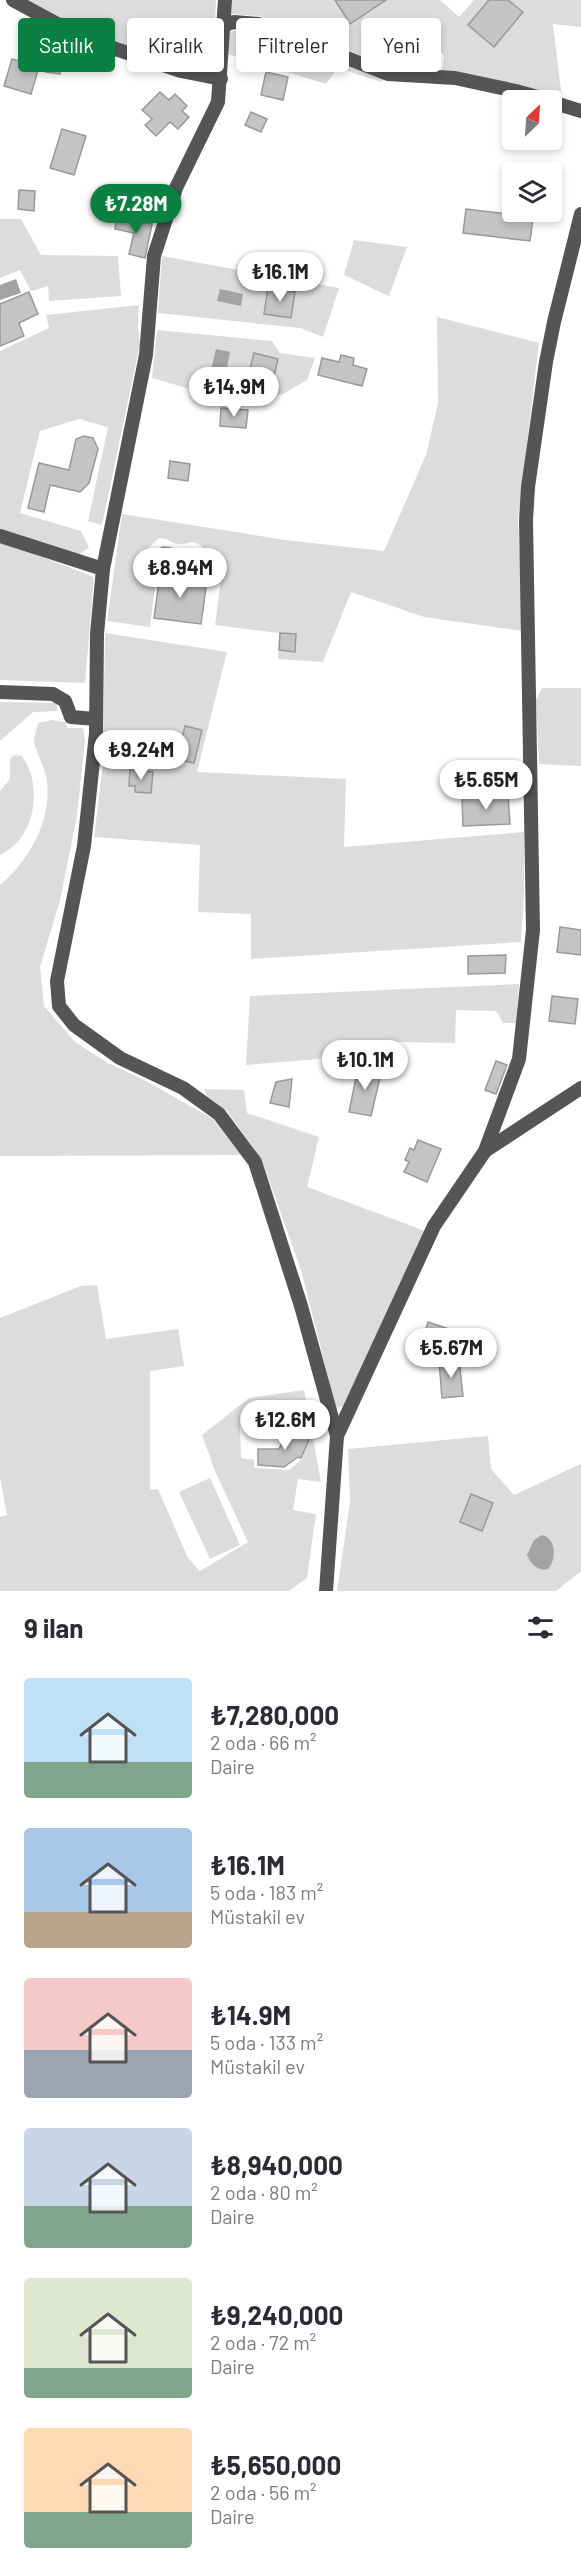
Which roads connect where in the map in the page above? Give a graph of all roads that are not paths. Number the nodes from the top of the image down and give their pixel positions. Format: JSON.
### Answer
{"nodes":[{"id":1,"x":13,"y":0,"type":"edge"},
{"id":2,"x":225,"y":0,"type":"edge"},
{"id":3,"x":224,"y":25,"type":"joint"},
{"id":4,"x":221,"y":72,"type":"edge"},
{"id":5,"x":221,"y":79,"type":"junction"},
{"id":6,"x":511,"y":90,"type":"edge"},
{"id":7,"x":562,"y":105,"type":"edge"},
{"id":8,"x":581,"y":111,"type":"edge"},
{"id":9,"x":581,"y":214,"type":"edge"},
{"id":10,"x":0,"y":536,"type":"edge"},
{"id":11,"x":103,"y":569,"type":"junction"},
{"id":12,"x":0,"y":692,"type":"edge"},
{"id":13,"x":96,"y":719,"type":"junction"},
{"id":14,"x":581,"y":1088,"type":"edge"},
{"id":15,"x":485,"y":1151,"type":"junction"},
{"id":16,"x":337,"y":1436,"type":"junction"},
{"id":17,"x":326,"y":1591,"type":"edge"}],
"edges":[{"from":1,"to":5,"type":"street"},
{"from":2,"to":3,"type":"street"},
{"from":3,"to":6,"type":"street"},
{"from":4,"to":5,"type":"street"},
{"from":5,"to":11,"type":"street"},
{"from":7,"to":8,"type":"street"},
{"from":9,"to":15,"type":"street"},
{"from":10,"to":11,"type":"street"},
{"from":11,"to":13,"type":"street"},
{"from":12,"to":13,"type":"street"},
{"from":13,"to":16,"type":"street"},
{"from":14,"to":15,"type":"street"},
{"from":15,"to":16,"type":"street"},
{"from":16,"to":17,"type":"street"}]}
